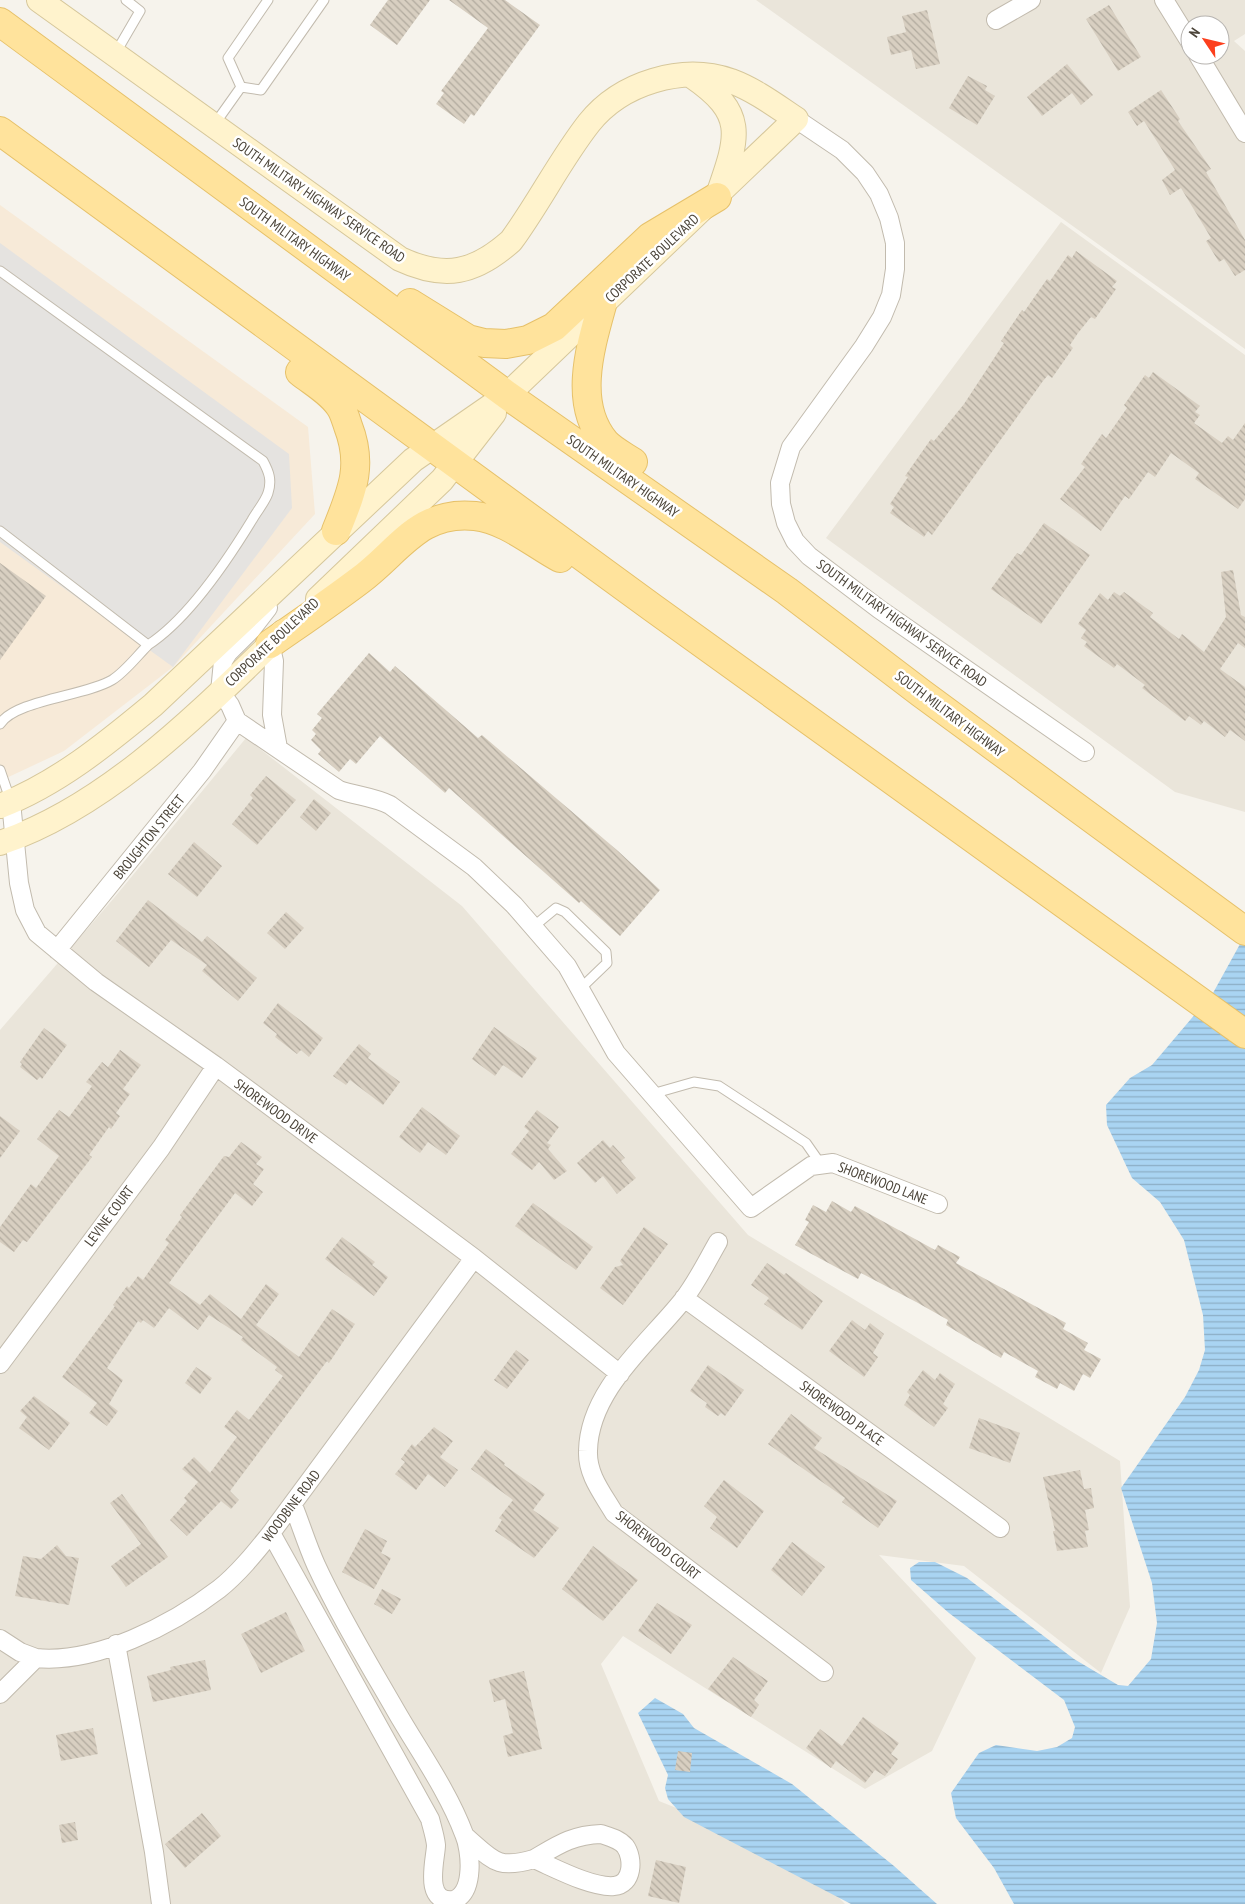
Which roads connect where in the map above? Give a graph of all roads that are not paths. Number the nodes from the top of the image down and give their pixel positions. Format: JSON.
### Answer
{"nodes":[{"id":1,"x":126,"y":0,"type":"edge"},
{"id":2,"x":268,"y":0,"type":"edge"},
{"id":3,"x":324,"y":0,"type":"edge"},
{"id":4,"x":1031,"y":0,"type":"edge"},
{"id":5,"x":1164,"y":0,"type":"edge"},
{"id":6,"x":52,"y":6,"type":"edge"},
{"id":7,"x":996,"y":20,"type":"dead end"},
{"id":8,"x":0,"y":22,"type":"edge"},
{"id":9,"x":1180,"y":26,"type":"edge"},
{"id":10,"x":115,"y":54,"type":"junction"},
{"id":11,"x":1204,"y":65,"type":"edge"},
{"id":12,"x":692,"y":76,"type":"junction"},
{"id":13,"x":241,"y":87,"type":"junction"},
{"id":14,"x":796,"y":119,"type":"junction"},
{"id":15,"x":214,"y":125,"type":"junction"},
{"id":16,"x":0,"y":131,"type":"edge"},
{"id":17,"x":1245,"y":133,"type":"edge"},
{"id":18,"x":717,"y":197,"type":"junction"},
{"id":19,"x":104,"y":208,"type":"junction"},
{"id":20,"x":304,"y":244,"type":"junction"},
{"id":21,"x":0,"y":271,"type":"edge"},
{"id":22,"x":602,"y":306,"type":"junction"},
{"id":23,"x":507,"y":395,"type":"junction"},
{"id":24,"x":432,"y":446,"type":"junction"},
{"id":25,"x":455,"y":463,"type":"junction"},
{"id":26,"x":0,"y":531,"type":"edge"},
{"id":27,"x":336,"y":531,"type":"junction"},
{"id":28,"x":292,"y":575,"type":"junction"},
{"id":29,"x":787,"y":592,"type":"junction"},
{"id":30,"x":653,"y":608,"type":"junction"},
{"id":31,"x":270,"y":644,"type":"junction"},
{"id":32,"x":148,"y":645,"type":"junction"},
{"id":33,"x":220,"y":692,"type":"junction"},
{"id":34,"x":237,"y":721,"type":"junction"},
{"id":35,"x":0,"y":724,"type":"edge"},
{"id":36,"x":278,"y":748,"type":"junction"},
{"id":37,"x":1085,"y":752,"type":"dead end"},
{"id":38,"x":0,"y":770,"type":"edge"},
{"id":39,"x":5,"y":804,"type":"edge"},
{"id":40,"x":7,"y":841,"type":"edge"},
{"id":41,"x":533,"y":927,"type":"junction"},
{"id":42,"x":1245,"y":931,"type":"edge"},
{"id":43,"x":57,"y":950,"type":"junction"},
{"id":44,"x":580,"y":988,"type":"junction"},
{"id":45,"x":1245,"y":1034,"type":"edge"},
{"id":46,"x":216,"y":1066,"type":"junction"},
{"id":47,"x":652,"y":1094,"type":"junction"},
{"id":48,"x":820,"y":1163,"type":"junction"},
{"id":49,"x":938,"y":1204,"type":"dead end"},
{"id":50,"x":718,"y":1242,"type":"dead end"},
{"id":51,"x":474,"y":1258,"type":"junction"},
{"id":52,"x":684,"y":1298,"type":"junction"},
{"id":53,"x":0,"y":1364,"type":"edge"},
{"id":54,"x":620,"y":1374,"type":"junction"},
{"id":55,"x":293,"y":1505,"type":"junction"},
{"id":56,"x":1000,"y":1528,"type":"dead end"},
{"id":57,"x":271,"y":1533,"type":"junction"},
{"id":58,"x":0,"y":1639,"type":"edge"},
{"id":59,"x":116,"y":1644,"type":"junction"},
{"id":60,"x":36,"y":1658,"type":"junction"},
{"id":61,"x":824,"y":1672,"type":"dead end"},
{"id":62,"x":0,"y":1694,"type":"edge"},
{"id":63,"x":465,"y":1836,"type":"junction"},
{"id":64,"x":534,"y":1859,"type":"junction"},
{"id":65,"x":161,"y":1904,"type":"edge"}],
"edges":[{"from":1,"to":10,"type":"lane"},
{"from":2,"to":13,"type":"lane"},
{"from":3,"to":13,"type":"lane"},
{"from":4,"to":7,"type":"street"},
{"from":5,"to":9,"type":"street"},
{"from":6,"to":10,"type":"street","name":"SOUTH MILITARY HIGHWAY SERVICE ROAD"},
{"from":8,"to":20,"type":"main road","name":"SOUTH MILITARY HIGHWAY"},
{"from":10,"to":15,"type":"street","name":"SOUTH MILITARY HIGHWAY SERVICE ROAD"},
{"from":11,"to":17,"type":"street"},
{"from":12,"to":14,"type":"street","name":"SOUTH MILITARY HIGHWAY SERVICE ROAD"},
{"from":12,"to":15,"type":"street","name":"SOUTH MILITARY HIGHWAY SERVICE ROAD"},
{"from":12,"to":18,"type":"street"},
{"from":13,"to":15,"type":"lane"},
{"from":14,"to":18,"type":"street","name":"CORPORATE BOULEVARD"},
{"from":14,"to":37,"type":"street","name":"SOUTH MILITARY HIGHWAY SERVICE ROAD"},
{"from":16,"to":19,"type":"main road"},
{"from":18,"to":20,"type":"main road"},
{"from":18,"to":22,"type":"street","name":"CORPORATE BOULEVARD"},
{"from":19,"to":24,"type":"main road"},
{"from":19,"to":27,"type":"main road"},
{"from":20,"to":23,"type":"main road","name":"SOUTH MILITARY HIGHWAY"},
{"from":21,"to":32,"type":"lane"},
{"from":22,"to":23,"type":"street","name":"CORPORATE BOULEVARD"},
{"from":22,"to":29,"type":"main road"},
{"from":23,"to":24,"type":"street","name":"CORPORATE BOULEVARD"},
{"from":23,"to":25,"type":"street","name":"CORPORATE BOULEVARD"},
{"from":23,"to":29,"type":"main road","name":"SOUTH MILITARY HIGHWAY"},
{"from":24,"to":25,"type":"main road"},
{"from":24,"to":27,"type":"street","name":"CORPORATE BOULEVARD"},
{"from":25,"to":30,"type":"main road"},
{"from":25,"to":31,"type":"street","name":"CORPORATE BOULEVARD"},
{"from":26,"to":32,"type":"lane"},
{"from":27,"to":28,"type":"street","name":"CORPORATE BOULEVARD"},
{"from":28,"to":33,"type":"street"},
{"from":28,"to":39,"type":"street","name":"CORPORATE BOULEVARD"},
{"from":29,"to":42,"type":"main road","name":"SOUTH MILITARY HIGHWAY"},
{"from":30,"to":31,"type":"main road"},
{"from":30,"to":45,"type":"main road"},
{"from":31,"to":33,"type":"street","name":"CORPORATE BOULEVARD"},
{"from":31,"to":36,"type":"street"},
{"from":32,"to":35,"type":"lane"},
{"from":33,"to":34,"type":"street"},
{"from":33,"to":40,"type":"street","name":"CORPORATE BOULEVARD"},
{"from":34,"to":36,"type":"street"},
{"from":34,"to":43,"type":"street","name":"BROUGHTON STREET"},
{"from":36,"to":41,"type":"street"},
{"from":38,"to":39,"type":"lane"},
{"from":39,"to":40,"type":"street","name":"SHOREWOOD DRIVE"},
{"from":40,"to":43,"type":"street","name":"SHOREWOOD DRIVE"},
{"from":41,"to":44,"type":"street"},
{"from":41,"to":44,"type":"lane"},
{"from":43,"to":46,"type":"street","name":"SHOREWOOD DRIVE"},
{"from":44,"to":47,"type":"street"},
{"from":46,"to":51,"type":"street","name":"SHOREWOOD DRIVE"},
{"from":46,"to":53,"type":"street","name":"LEVINE COURT"},
{"from":47,"to":48,"type":"lane"},
{"from":47,"to":48,"type":"street","name":"SHOREWOOD LANE"},
{"from":48,"to":49,"type":"street","name":"SHOREWOOD LANE"},
{"from":50,"to":52,"type":"street"},
{"from":51,"to":54,"type":"street","name":"SHOREWOOD DRIVE"},
{"from":51,"to":55,"type":"street","name":"WOODBINE ROAD"},
{"from":52,"to":54,"type":"street"},
{"from":52,"to":56,"type":"street","name":"SHOREWOOD PLACE"},
{"from":54,"to":61,"type":"street","name":"SHOREWOOD COURT"},
{"from":55,"to":57,"type":"street","name":"WOODBINE ROAD"},
{"from":55,"to":63,"type":"street"},
{"from":57,"to":59,"type":"street","name":"WOODBINE ROAD"},
{"from":57,"to":63,"type":"street"},
{"from":58,"to":60,"type":"street","name":"WOODBINE ROAD"},
{"from":59,"to":60,"type":"street","name":"WOODBINE ROAD"},
{"from":59,"to":65,"type":"street"},
{"from":60,"to":62,"type":"street"},
{"from":63,"to":64,"type":"street"},
{"from":64,"to":64,"type":"street"}]}
